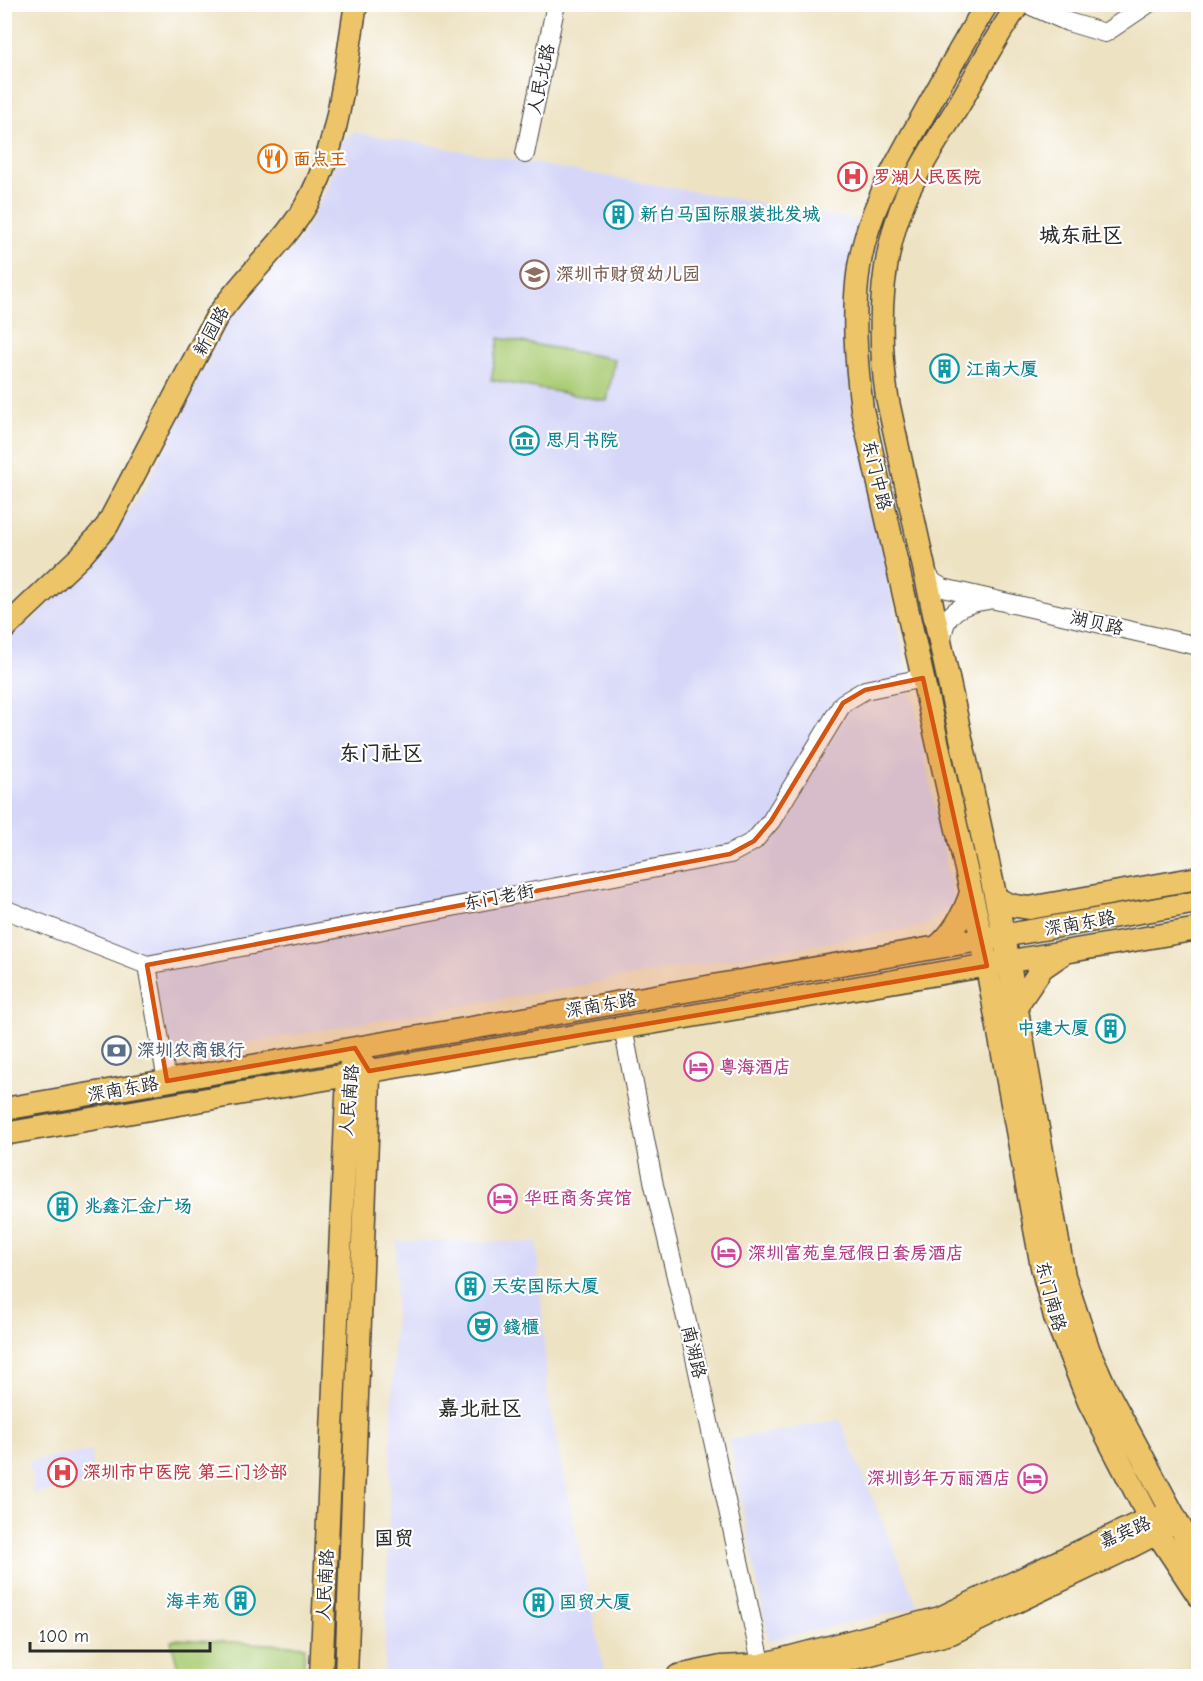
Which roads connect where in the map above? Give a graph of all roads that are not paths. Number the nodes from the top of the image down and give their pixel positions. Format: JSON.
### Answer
{"nodes":[{"id":1,"x":356,"y":4,"type":"edge"},
{"id":2,"x":556,"y":4,"type":"edge"},
{"id":3,"x":987,"y":4,"type":"edge"},
{"id":4,"x":1019,"y":4,"type":"edge"},
{"id":5,"x":1028,"y":4,"type":"edge"},
{"id":6,"x":1148,"y":4,"type":"edge"},
{"id":7,"x":525,"y":154,"type":"dead end"},
{"id":8,"x":926,"y":572,"type":"junction"},
{"id":9,"x":996,"y":599,"type":"junction"},
{"id":10,"x":4,"y":629,"type":"edge"},
{"id":11,"x":942,"y":644,"type":"junction"},
{"id":12,"x":1198,"y":646,"type":"edge"},
{"id":13,"x":923,"y":678,"type":"junction"},
{"id":14,"x":1198,"y":878,"type":"edge"},
{"id":15,"x":971,"y":893,"type":"junction"},
{"id":16,"x":996,"y":898,"type":"junction"},
{"id":17,"x":1198,"y":902,"type":"edge"},
{"id":18,"x":4,"y":909,"type":"edge"},
{"id":19,"x":1198,"y":929,"type":"edge"},
{"id":20,"x":993,"y":938,"type":"junction"},
{"id":21,"x":937,"y":947,"type":"junction"},
{"id":22,"x":1072,"y":951,"type":"junction"},
{"id":23,"x":998,"y":964,"type":"junction"},
{"id":24,"x":147,"y":965,"type":"junction"},
{"id":25,"x":943,"y":974,"type":"junction"},
{"id":26,"x":1017,"y":1005,"type":"junction"},
{"id":27,"x":995,"y":1009,"type":"junction"},
{"id":28,"x":623,"y":1028,"type":"junction"},
{"id":29,"x":355,"y":1048,"type":"junction"},
{"id":30,"x":359,"y":1073,"type":"junction"},
{"id":31,"x":167,"y":1081,"type":"junction"},
{"id":32,"x":4,"y":1109,"type":"edge"},
{"id":33,"x":4,"y":1134,"type":"edge"},
{"id":34,"x":1173,"y":1518,"type":"junction"},
{"id":35,"x":1154,"y":1526,"type":"junction"},
{"id":36,"x":1198,"y":1560,"type":"edge"},
{"id":37,"x":1198,"y":1595,"type":"edge"},
{"id":38,"x":763,"y":1671,"type":"edge"},
{"id":39,"x":321,"y":1677,"type":"edge"},
{"id":40,"x":346,"y":1677,"type":"edge"},
{"id":41,"x":678,"y":1677,"type":"edge"},
{"id":42,"x":786,"y":1677,"type":"edge"}],
"edges":[{"from":1,"to":10,"type":"main road","name":"新园路"},
{"from":2,"to":7,"type":"street","name":"人民北路"},
{"from":3,"to":13,"type":"main road","name":"东门中路"},
{"from":4,"to":8,"type":"main road","name":"东门中路"},
{"from":5,"to":6,"type":"street"},
{"from":8,"to":9,"type":"street","name":"湖贝路"},
{"from":8,"to":11,"type":"main road","name":"东门中路"},
{"from":9,"to":11,"type":"street","name":"湖贝路"},
{"from":9,"to":12,"type":"street","name":"湖贝路"},
{"from":11,"to":16,"type":"main road","name":"东门中路"},
{"from":13,"to":15,"type":"main road","name":"东门中路"},
{"from":13,"to":24,"type":"street","name":"东门老街"},
{"from":14,"to":16,"type":"main road"},
{"from":15,"to":20,"type":"main road","name":"东门中路"},
{"from":15,"to":21,"type":"main road"},
{"from":16,"to":20,"type":"main road","name":"东门中路"},
{"from":17,"to":20,"type":"main road","name":"深南东路"},
{"from":18,"to":24,"type":"street"},
{"from":19,"to":22,"type":"main road","name":"深南东路"},
{"from":20,"to":21,"type":"main road","name":"深南东路"},
{"from":20,"to":23,"type":"main road","name":"东门中路"},
{"from":21,"to":29,"type":"main road","name":"深南东路"},
{"from":22,"to":23,"type":"main road","name":"深南东路"},
{"from":22,"to":26,"type":"main road"},
{"from":23,"to":25,"type":"main road","name":"深南东路"},
{"from":23,"to":26,"type":"main road","name":"东门南路"},
{"from":23,"to":27,"type":"main road","name":"东门南路"},
{"from":24,"to":31,"type":"street"},
{"from":25,"to":27,"type":"main road"},
{"from":25,"to":28,"type":"main road","name":"深南东路"},
{"from":26,"to":34,"type":"main road","name":"东门南路"},
{"from":27,"to":35,"type":"main road","name":"东门南路"},
{"from":28,"to":30,"type":"main road","name":"深南东路"},
{"from":28,"to":38,"type":"street","name":"南湖路"},
{"from":29,"to":30,"type":"main road","name":"人民南路"},
{"from":29,"to":31,"type":"main road","name":"深南东路"},
{"from":30,"to":33,"type":"main road","name":"深南东路"},
{"from":30,"to":39,"type":"main road","name":"人民南路"},
{"from":30,"to":40,"type":"main road","name":"人民南路"},
{"from":31,"to":32,"type":"main road","name":"深南东路"},
{"from":34,"to":35,"type":"main road","name":"嘉宾路"},
{"from":34,"to":36,"type":"main road","name":"东门南路"},
{"from":35,"to":37,"type":"main road","name":"东门南路"},
{"from":35,"to":38,"type":"main road","name":"嘉宾路"},
{"from":35,"to":42,"type":"main road","name":"嘉宾路"},
{"from":38,"to":41,"type":"main road","name":"嘉宾路"}]}
